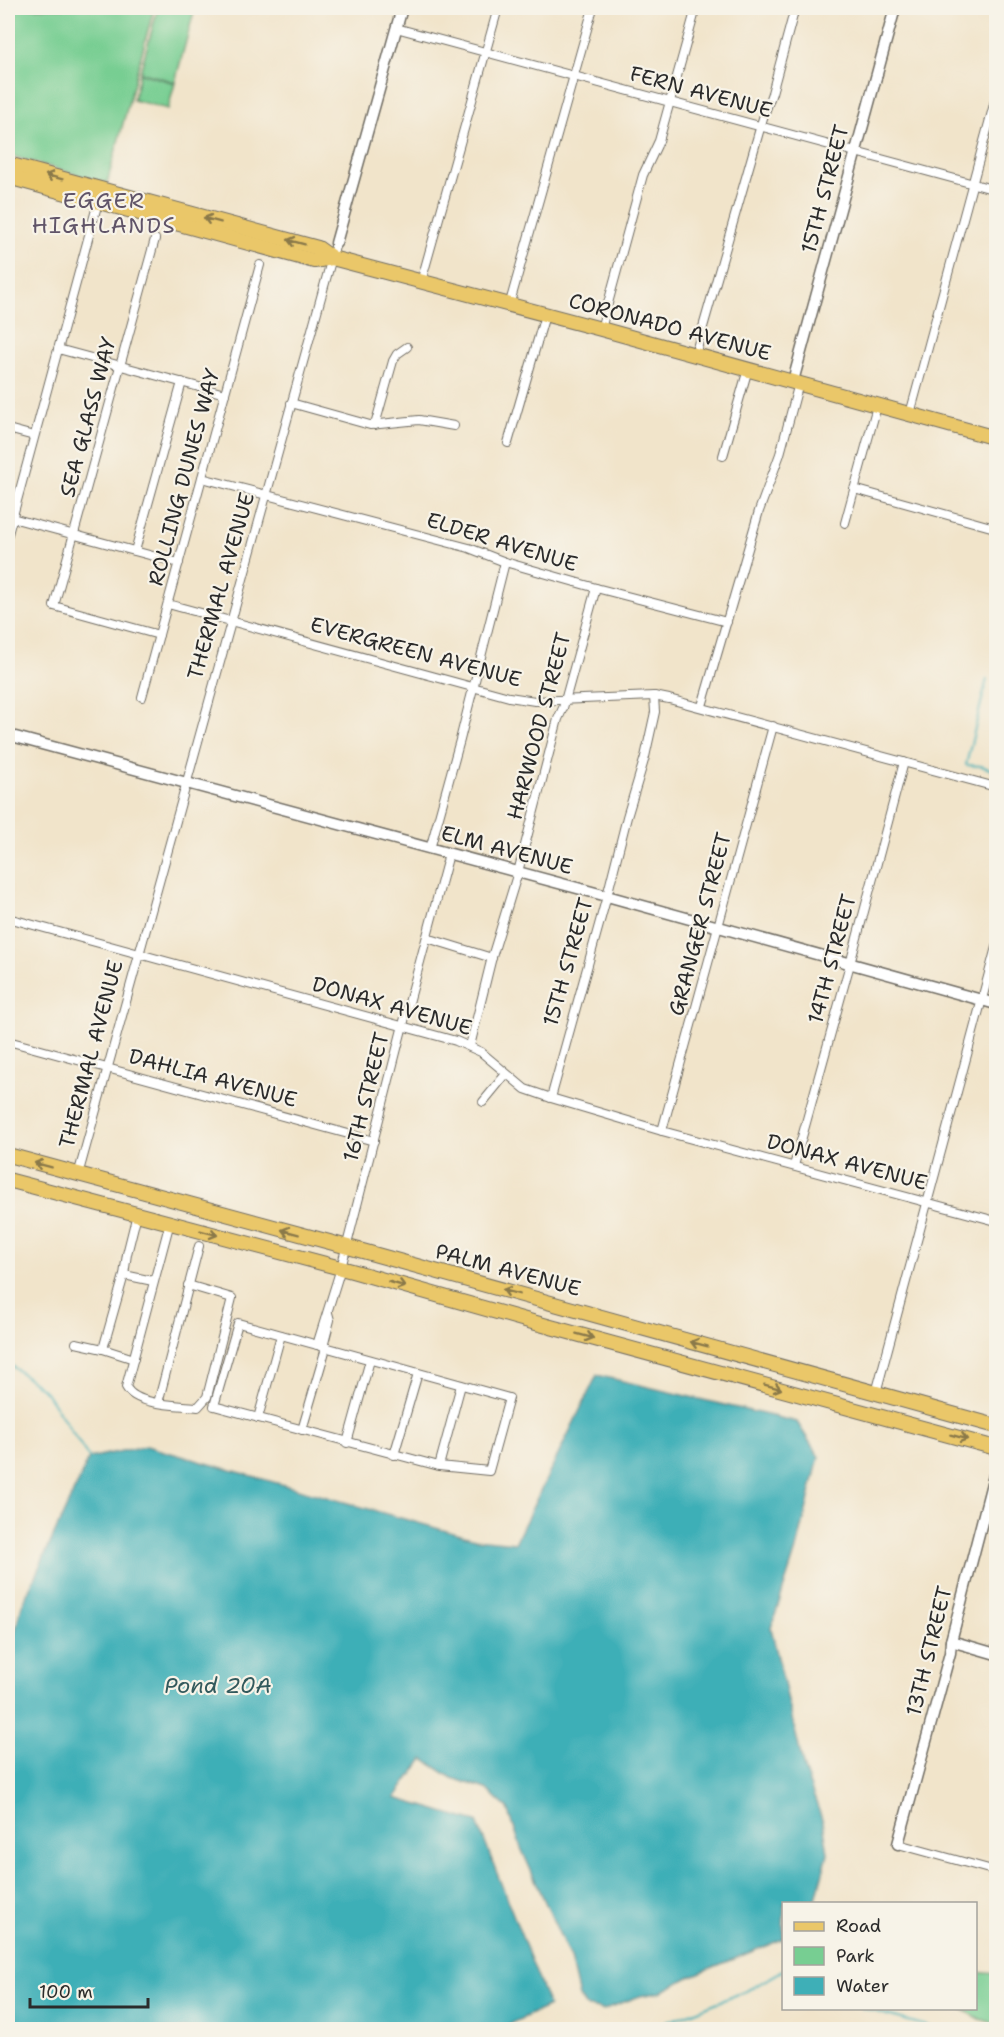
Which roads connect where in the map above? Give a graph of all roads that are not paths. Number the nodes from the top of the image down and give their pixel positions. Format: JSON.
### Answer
{"nodes":[{"id":1,"x":402,"y":8,"type":"edge"},
{"id":2,"x":498,"y":8,"type":"edge"},
{"id":3,"x":593,"y":8,"type":"edge"},
{"id":4,"x":696,"y":8,"type":"edge"},
{"id":5,"x":795,"y":8,"type":"edge"},
{"id":6,"x":895,"y":8,"type":"edge"},
{"id":7,"x":396,"y":28,"type":"junction"},
{"id":8,"x":486,"y":53,"type":"junction"},
{"id":9,"x":574,"y":76,"type":"junction"},
{"id":10,"x":996,"y":97,"type":"edge"},
{"id":11,"x":671,"y":102,"type":"junction"},
{"id":12,"x":761,"y":127,"type":"junction"},
{"id":13,"x":855,"y":152,"type":"junction"},
{"id":14,"x":8,"y":164,"type":"edge"},
{"id":15,"x":8,"y":177,"type":"edge"},
{"id":16,"x":973,"y":183,"type":"junction"},
{"id":17,"x":996,"y":190,"type":"edge"},
{"id":18,"x":98,"y":202,"type":"junction"},
{"id":19,"x":156,"y":239,"type":"dead end"},
{"id":20,"x":336,"y":243,"type":"joint"},
{"id":21,"x":332,"y":258,"type":"junction"},
{"id":22,"x":260,"y":265,"type":"dead end"},
{"id":23,"x":421,"y":282,"type":"junction"},
{"id":24,"x":509,"y":306,"type":"junction"},
{"id":25,"x":545,"y":315,"type":"junction"},
{"id":26,"x":601,"y":329,"type":"junction"},
{"id":27,"x":407,"y":347,"type":"dead end"},
{"id":28,"x":58,"y":349,"type":"junction"},
{"id":29,"x":694,"y":355,"type":"junction"},
{"id":30,"x":120,"y":366,"type":"junction"},
{"id":31,"x":748,"y":369,"type":"junction"},
{"id":32,"x":182,"y":382,"type":"junction"},
{"id":33,"x":796,"y":382,"type":"junction"},
{"id":34,"x":225,"y":394,"type":"junction"},
{"id":35,"x":291,"y":403,"type":"junction"},
{"id":36,"x":877,"y":406,"type":"junction"},
{"id":37,"x":910,"y":414,"type":"junction"},
{"id":38,"x":375,"y":425,"type":"junction"},
{"id":39,"x":454,"y":426,"type":"dead end"},
{"id":40,"x":8,"y":429,"type":"edge"},
{"id":41,"x":34,"y":436,"type":"junction"},
{"id":42,"x":996,"y":438,"type":"edge"},
{"id":43,"x":508,"y":443,"type":"dead end"},
{"id":44,"x":723,"y":456,"type":"dead end"},
{"id":45,"x":202,"y":478,"type":"junction"},
{"id":46,"x":854,"y":489,"type":"junction"},
{"id":47,"x":266,"y":495,"type":"junction"},
{"id":48,"x":12,"y":518,"type":"junction"},
{"id":49,"x":845,"y":523,"type":"dead end"},
{"id":50,"x":991,"y":527,"type":"dead end"},
{"id":51,"x":8,"y":534,"type":"edge"},
{"id":52,"x":74,"y":535,"type":"junction"},
{"id":53,"x":135,"y":551,"type":"junction"},
{"id":54,"x":505,"y":562,"type":"junction"},
{"id":55,"x":179,"y":563,"type":"junction"},
{"id":56,"x":596,"y":588,"type":"junction"},
{"id":57,"x":168,"y":604,"type":"junction"},
{"id":58,"x":231,"y":621,"type":"junction"},
{"id":59,"x":727,"y":621,"type":"junction"},
{"id":60,"x":159,"y":635,"type":"junction"},
{"id":61,"x":473,"y":687,"type":"junction"},
{"id":62,"x":654,"y":696,"type":"junction"},
{"id":63,"x":142,"y":697,"type":"dead end"},
{"id":64,"x":565,"y":700,"type":"junction"},
{"id":65,"x":702,"y":706,"type":"junction"},
{"id":66,"x":773,"y":726,"type":"junction"},
{"id":67,"x":8,"y":735,"type":"edge"},
{"id":68,"x":904,"y":762,"type":"junction"},
{"id":69,"x":186,"y":783,"type":"junction"},
{"id":70,"x":996,"y":787,"type":"edge"},
{"id":71,"x":430,"y":849,"type":"junction"},
{"id":72,"x":449,"y":854,"type":"junction"},
{"id":73,"x":518,"y":872,"type":"junction"},
{"id":74,"x":607,"y":896,"type":"junction"},
{"id":75,"x":8,"y":918,"type":"edge"},
{"id":76,"x":718,"y":928,"type":"junction"},
{"id":77,"x":427,"y":938,"type":"junction"},
{"id":78,"x":996,"y":947,"type":"edge"},
{"id":79,"x":139,"y":954,"type":"junction"},
{"id":80,"x":492,"y":958,"type":"junction"},
{"id":81,"x":850,"y":964,"type":"junction"},
{"id":82,"x":982,"y":1000,"type":"junction"},
{"id":83,"x":996,"y":1004,"type":"edge"},
{"id":84,"x":403,"y":1025,"type":"junction"},
{"id":85,"x":8,"y":1041,"type":"edge"},
{"id":86,"x":470,"y":1046,"type":"junction"},
{"id":87,"x":107,"y":1068,"type":"junction"},
{"id":88,"x":506,"y":1074,"type":"junction"},
{"id":89,"x":551,"y":1098,"type":"junction"},
{"id":90,"x":483,"y":1102,"type":"dead end"},
{"id":91,"x":662,"y":1131,"type":"junction"},
{"id":92,"x":374,"y":1141,"type":"junction"},
{"id":93,"x":8,"y":1155,"type":"edge"},
{"id":94,"x":794,"y":1166,"type":"junction"},
{"id":95,"x":78,"y":1175,"type":"junction"},
{"id":96,"x":8,"y":1180,"type":"edge"},
{"id":97,"x":927,"y":1202,"type":"junction"},
{"id":98,"x":137,"y":1214,"type":"junction"},
{"id":99,"x":996,"y":1221,"type":"edge"},
{"id":100,"x":170,"y":1222,"type":"junction"},
{"id":101,"x":199,"y":1246,"type":"dead end"},
{"id":102,"x":346,"y":1247,"type":"junction"},
{"id":103,"x":341,"y":1268,"type":"junction"},
{"id":104,"x":124,"y":1275,"type":"junction"},
{"id":105,"x":153,"y":1281,"type":"junction"},
{"id":106,"x":188,"y":1285,"type":"junction"},
{"id":107,"x":280,"y":1335,"type":"junction"},
{"id":108,"x":76,"y":1343,"type":"dead end"},
{"id":109,"x":322,"y":1346,"type":"junction"},
{"id":110,"x":103,"y":1348,"type":"junction"},
{"id":111,"x":134,"y":1359,"type":"junction"},
{"id":112,"x":370,"y":1360,"type":"junction"},
{"id":113,"x":418,"y":1373,"type":"junction"},
{"id":114,"x":461,"y":1385,"type":"junction"},
{"id":115,"x":876,"y":1393,"type":"junction"},
{"id":116,"x":158,"y":1403,"type":"junction"},
{"id":117,"x":258,"y":1418,"type":"junction"},
{"id":118,"x":996,"y":1426,"type":"edge"},
{"id":119,"x":302,"y":1430,"type":"junction"},
{"id":120,"x":348,"y":1443,"type":"junction"},
{"id":121,"x":996,"y":1448,"type":"edge"},
{"id":122,"x":394,"y":1455,"type":"junction"},
{"id":123,"x":439,"y":1466,"type":"junction"},
{"id":124,"x":996,"y":1468,"type":"edge"},
{"id":125,"x":951,"y":1641,"type":"junction"},
{"id":126,"x":996,"y":1654,"type":"edge"},
{"id":127,"x":898,"y":1844,"type":"joint"},
{"id":128,"x":996,"y":1871,"type":"edge"}],
"edges":[{"from":1,"to":7,"type":"street","name":"THERMAL AVENUE"},
{"from":2,"to":8,"type":"street"},
{"from":3,"to":9,"type":"street"},
{"from":4,"to":11,"type":"street"},
{"from":5,"to":12,"type":"street"},
{"from":6,"to":13,"type":"street","name":"15TH STREET"},
{"from":7,"to":8,"type":"street","name":"FERN AVENUE"},
{"from":7,"to":20,"type":"street","name":"THERMAL AVENUE"},
{"from":8,"to":9,"type":"street","name":"FERN AVENUE"},
{"from":8,"to":23,"type":"street"},
{"from":9,"to":11,"type":"street","name":"FERN AVENUE"},
{"from":9,"to":24,"type":"street"},
{"from":10,"to":16,"type":"street"},
{"from":11,"to":12,"type":"street","name":"FERN AVENUE"},
{"from":11,"to":26,"type":"street"},
{"from":12,"to":13,"type":"street","name":"FERN AVENUE"},
{"from":12,"to":29,"type":"street"},
{"from":13,"to":16,"type":"street","name":"FERN AVENUE"},
{"from":13,"to":33,"type":"street","name":"15TH STREET"},
{"from":21,"to":14,"type":"main road","name":"CORONADO AVENUE","one_way":true},
{"from":15,"to":18,"type":"main road","name":"CORONADO AVENUE"},
{"from":16,"to":17,"type":"street","name":"FERN AVENUE"},
{"from":16,"to":37,"type":"street"},
{"from":18,"to":21,"type":"main road","name":"CORONADO AVENUE"},
{"from":18,"to":28,"type":"street"},
{"from":19,"to":30,"type":"street","name":"SEA GLASS WAY"},
{"from":20,"to":21,"type":"street","name":"THERMAL AVENUE"},
{"from":21,"to":23,"type":"main road","name":"CORONADO AVENUE"},
{"from":21,"to":35,"type":"street","name":"THERMAL AVENUE"},
{"from":22,"to":34,"type":"street","name":"ROLLING DUNES WAY"},
{"from":23,"to":24,"type":"main road","name":"CORONADO AVENUE"},
{"from":24,"to":25,"type":"main road","name":"CORONADO AVENUE"},
{"from":25,"to":26,"type":"main road","name":"CORONADO AVENUE"},
{"from":25,"to":43,"type":"street"},
{"from":26,"to":29,"type":"main road","name":"CORONADO AVENUE"},
{"from":27,"to":38,"type":"street"},
{"from":28,"to":30,"type":"street"},
{"from":28,"to":41,"type":"street"},
{"from":29,"to":31,"type":"main road","name":"CORONADO AVENUE"},
{"from":30,"to":32,"type":"street"},
{"from":30,"to":52,"type":"street","name":"SEA GLASS WAY"},
{"from":31,"to":33,"type":"main road","name":"CORONADO AVENUE"},
{"from":31,"to":44,"type":"street"},
{"from":32,"to":34,"type":"street"},
{"from":32,"to":53,"type":"street"},
{"from":33,"to":36,"type":"main road","name":"CORONADO AVENUE"},
{"from":33,"to":59,"type":"street","name":"15TH STREET"},
{"from":34,"to":45,"type":"street","name":"ROLLING DUNES WAY"},
{"from":35,"to":38,"type":"street"},
{"from":35,"to":47,"type":"street","name":"THERMAL AVENUE"},
{"from":36,"to":37,"type":"main road","name":"CORONADO AVENUE"},
{"from":36,"to":46,"type":"street"},
{"from":37,"to":42,"type":"main road","name":"CORONADO AVENUE"},
{"from":38,"to":39,"type":"street"},
{"from":40,"to":41,"type":"street"},
{"from":41,"to":48,"type":"street"},
{"from":45,"to":47,"type":"street","name":"ELDER AVENUE"},
{"from":45,"to":55,"type":"street","name":"ROLLING DUNES WAY"},
{"from":46,"to":49,"type":"street"},
{"from":46,"to":50,"type":"street"},
{"from":47,"to":54,"type":"street","name":"ELDER AVENUE"},
{"from":47,"to":58,"type":"street","name":"THERMAL AVENUE"},
{"from":48,"to":51,"type":"street"},
{"from":48,"to":52,"type":"street"},
{"from":52,"to":53,"type":"street"},
{"from":52,"to":60,"type":"street","name":"SEA GLASS WAY"},
{"from":53,"to":55,"type":"street"},
{"from":54,"to":56,"type":"street","name":"ELDER AVENUE"},
{"from":54,"to":61,"type":"street"},
{"from":55,"to":57,"type":"street","name":"ROLLING DUNES WAY"},
{"from":56,"to":59,"type":"street","name":"ELDER AVENUE"},
{"from":56,"to":64,"type":"street","name":"HARWOOD STREET"},
{"from":57,"to":58,"type":"street","name":"EVERGREEN AVENUE"},
{"from":57,"to":60,"type":"street","name":"ROLLING DUNES WAY"},
{"from":58,"to":61,"type":"street","name":"EVERGREEN AVENUE"},
{"from":58,"to":69,"type":"street","name":"THERMAL AVENUE"},
{"from":59,"to":65,"type":"street","name":"15TH STREET"},
{"from":60,"to":63,"type":"street","name":"ROLLING DUNES WAY"},
{"from":61,"to":64,"type":"street","name":"EVERGREEN AVENUE"},
{"from":61,"to":71,"type":"street"},
{"from":62,"to":64,"type":"street","name":"EVERGREEN AVENUE"},
{"from":62,"to":65,"type":"street","name":"EVERGREEN AVENUE"},
{"from":62,"to":74,"type":"street","name":"15TH STREET"},
{"from":64,"to":73,"type":"street","name":"HARWOOD STREET"},
{"from":65,"to":66,"type":"street"},
{"from":66,"to":68,"type":"street"},
{"from":66,"to":76,"type":"street","name":"GRANGER STREET"},
{"from":67,"to":69,"type":"street","name":"ELM AVENUE"},
{"from":68,"to":70,"type":"street"},
{"from":68,"to":81,"type":"street","name":"14TH STREET"},
{"from":69,"to":71,"type":"street","name":"ELM AVENUE"},
{"from":69,"to":79,"type":"street","name":"THERMAL AVENUE"},
{"from":71,"to":72,"type":"street","name":"ELM AVENUE"},
{"from":72,"to":73,"type":"street","name":"ELM AVENUE"},
{"from":72,"to":77,"type":"street","name":"16TH STREET"},
{"from":73,"to":74,"type":"street","name":"ELM AVENUE"},
{"from":73,"to":80,"type":"street","name":"HARWOOD STREET"},
{"from":74,"to":76,"type":"street","name":"ELM AVENUE"},
{"from":74,"to":89,"type":"street","name":"15TH STREET"},
{"from":75,"to":79,"type":"street","name":"DONAX AVENUE"},
{"from":76,"to":81,"type":"street","name":"ELM AVENUE"},
{"from":76,"to":91,"type":"street","name":"GRANGER STREET"},
{"from":77,"to":80,"type":"street"},
{"from":77,"to":84,"type":"street","name":"16TH STREET"},
{"from":78,"to":82,"type":"street"},
{"from":79,"to":84,"type":"street","name":"DONAX AVENUE"},
{"from":79,"to":87,"type":"street","name":"THERMAL AVENUE"},
{"from":80,"to":86,"type":"street","name":"HARWOOD STREET"},
{"from":81,"to":82,"type":"street","name":"ELM AVENUE"},
{"from":81,"to":94,"type":"street","name":"14TH STREET"},
{"from":82,"to":83,"type":"street","name":"ELM AVENUE"},
{"from":82,"to":97,"type":"street"},
{"from":84,"to":86,"type":"street","name":"DONAX AVENUE"},
{"from":84,"to":92,"type":"street","name":"16TH STREET"},
{"from":85,"to":87,"type":"street","name":"DAHLIA AVENUE"},
{"from":86,"to":88,"type":"street","name":"DONAX AVENUE"},
{"from":87,"to":92,"type":"street","name":"DAHLIA AVENUE"},
{"from":87,"to":95,"type":"street","name":"THERMAL AVENUE"},
{"from":88,"to":89,"type":"street","name":"DONAX AVENUE"},
{"from":88,"to":90,"type":"street"},
{"from":89,"to":91,"type":"street","name":"DONAX AVENUE"},
{"from":91,"to":94,"type":"street","name":"DONAX AVENUE"},
{"from":92,"to":102,"type":"street","name":"16TH STREET"},
{"from":95,"to":93,"type":"main road","name":"PALM AVENUE","one_way":true},
{"from":94,"to":97,"type":"street","name":"DONAX AVENUE"},
{"from":102,"to":95,"type":"main road","name":"PALM AVENUE","one_way":true},
{"from":96,"to":98,"type":"main road","name":"PALM AVENUE"},
{"from":97,"to":99,"type":"street","name":"DONAX AVENUE"},
{"from":97,"to":115,"type":"street"},
{"from":98,"to":100,"type":"main road","name":"PALM AVENUE"},
{"from":98,"to":104,"type":"street"},
{"from":100,"to":103,"type":"main road","name":"PALM AVENUE","one_way":true},
{"from":100,"to":105,"type":"street"},
{"from":101,"to":106,"type":"street"},
{"from":102,"to":103,"type":"street","name":"16TH STREET"},
{"from":115,"to":102,"type":"main road","name":"PALM AVENUE","one_way":true},
{"from":103,"to":109,"type":"street","name":"16TH STREET"},
{"from":103,"to":121,"type":"main road","name":"PALM AVENUE","one_way":true},
{"from":104,"to":105,"type":"street"},
{"from":104,"to":110,"type":"street"},
{"from":105,"to":111,"type":"street"},
{"from":106,"to":116,"type":"street"},
{"from":106,"to":116,"type":"street"},
{"from":107,"to":109,"type":"street"},
{"from":107,"to":117,"type":"street"},
{"from":107,"to":117,"type":"street"},
{"from":108,"to":110,"type":"street"},
{"from":109,"to":112,"type":"street"},
{"from":109,"to":119,"type":"street","name":"16TH STREET"},
{"from":110,"to":111,"type":"street"},
{"from":111,"to":116,"type":"street"},
{"from":112,"to":113,"type":"street"},
{"from":112,"to":120,"type":"street"},
{"from":113,"to":114,"type":"street"},
{"from":113,"to":122,"type":"street"},
{"from":114,"to":123,"type":"street"},
{"from":114,"to":123,"type":"street"},
{"from":115,"to":118,"type":"main road","name":"PALM AVENUE"},
{"from":117,"to":119,"type":"street"},
{"from":119,"to":120,"type":"street"},
{"from":120,"to":122,"type":"street"},
{"from":122,"to":123,"type":"street"},
{"from":124,"to":125,"type":"street","name":"13TH STREET"},
{"from":125,"to":126,"type":"street"},
{"from":125,"to":127,"type":"street","name":"13TH STREET"},
{"from":127,"to":128,"type":"street"}]}
